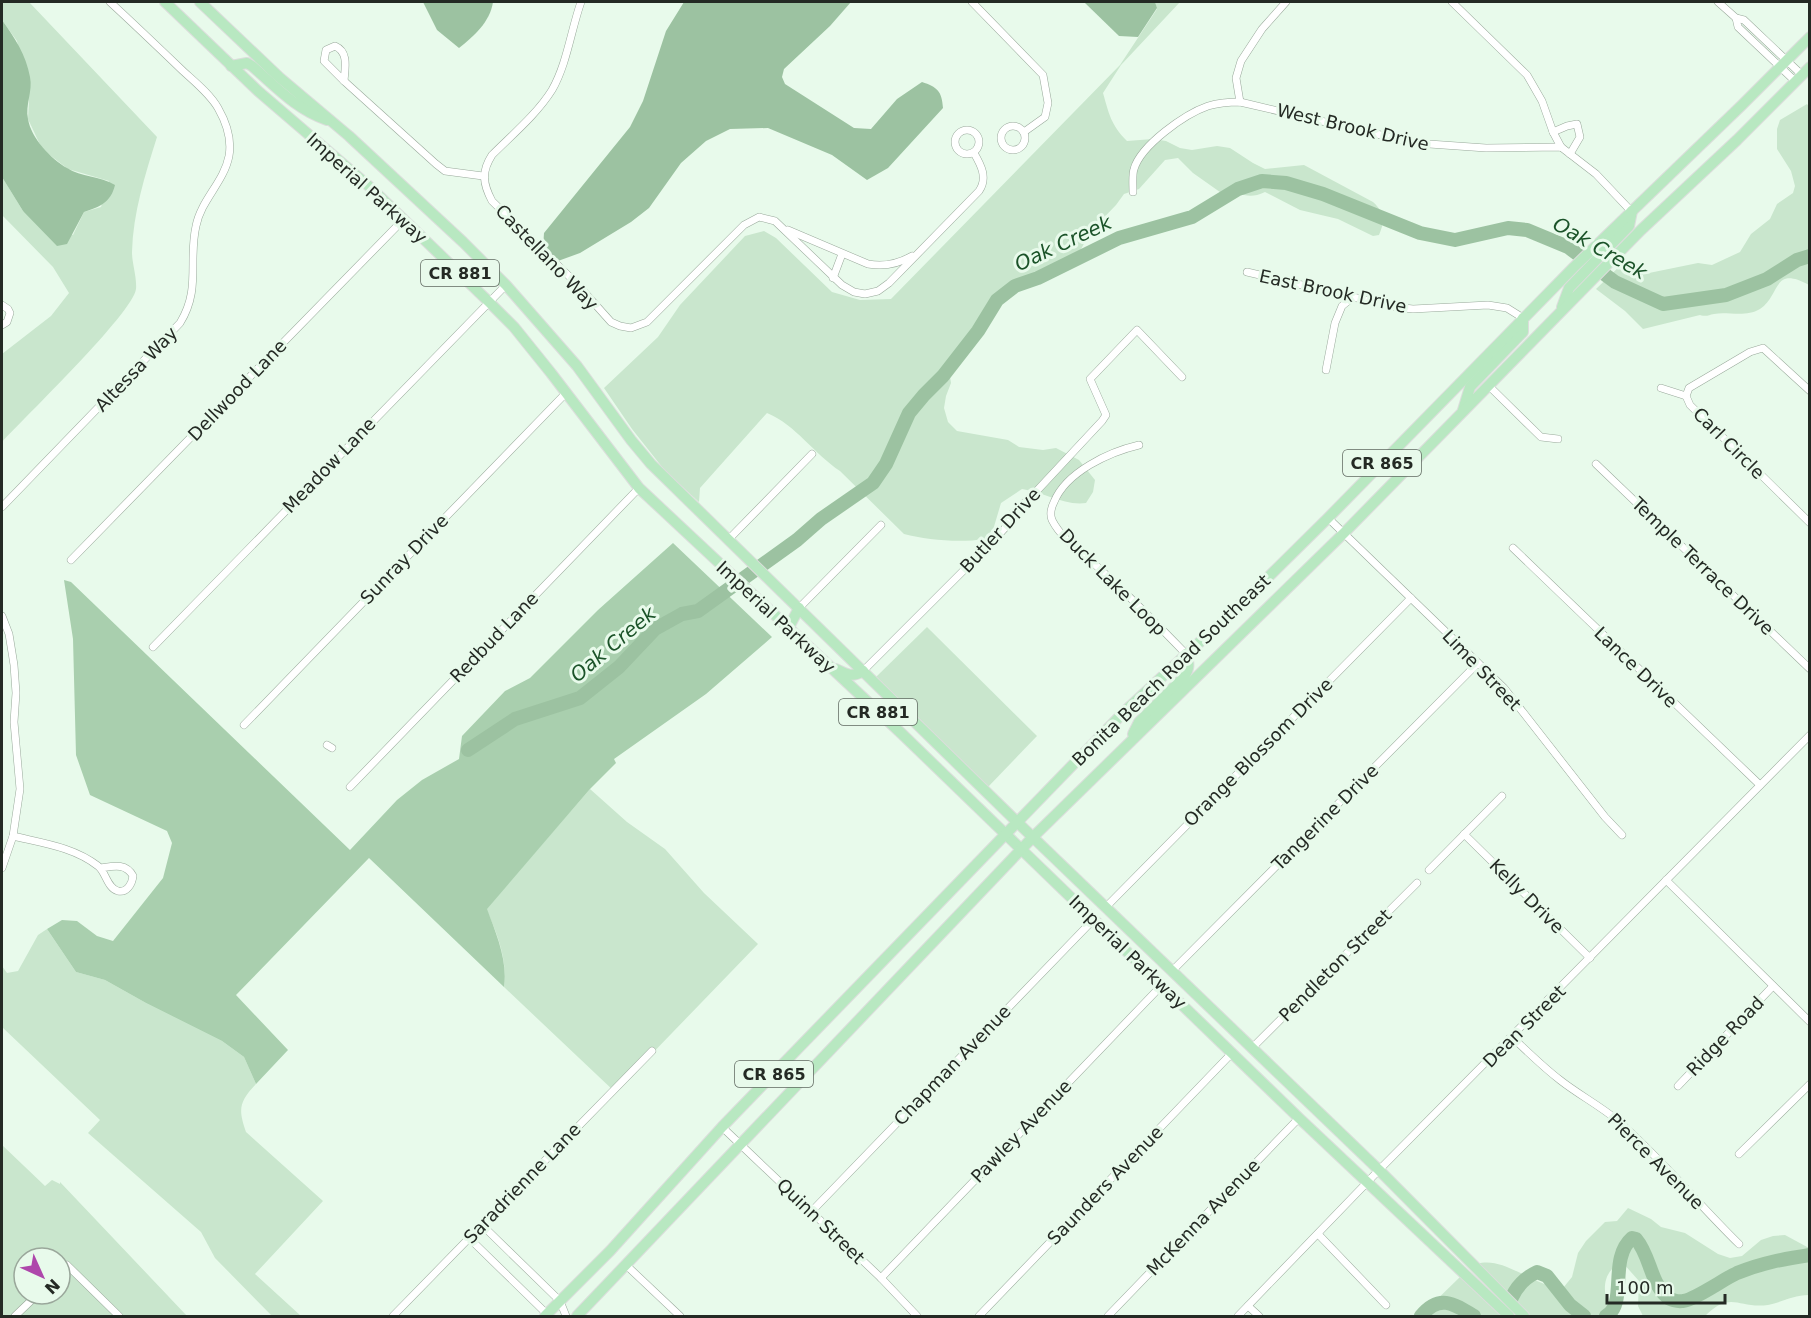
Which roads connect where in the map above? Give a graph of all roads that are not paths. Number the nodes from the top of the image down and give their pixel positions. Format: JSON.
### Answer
{"nodes":[{"id":1,"x":110,"y":2,"type":"edge"},
{"id":2,"x":165,"y":2,"type":"edge"},
{"id":3,"x":200,"y":2,"type":"edge"},
{"id":4,"x":581,"y":2,"type":"edge"},
{"id":5,"x":972,"y":2,"type":"edge"},
{"id":6,"x":1286,"y":2,"type":"edge"},
{"id":7,"x":1452,"y":2,"type":"edge"},
{"id":8,"x":1718,"y":2,"type":"edge"},
{"id":9,"x":1809,"y":37,"type":"edge"},
{"id":10,"x":1784,"y":64,"type":"junction"},
{"id":11,"x":231,"y":66,"type":"junction"},
{"id":12,"x":1802,"y":74,"type":"edge"},
{"id":13,"x":344,"y":81,"type":"junction"},
{"id":14,"x":1240,"y":102,"type":"junction"},
{"id":15,"x":333,"y":122,"type":"junction"},
{"id":16,"x":1024,"y":132,"type":"dead end"},
{"id":17,"x":1552,"y":132,"type":"junction"},
{"id":18,"x":1562,"y":147,"type":"junction"},
{"id":19,"x":974,"y":153,"type":"dead end"},
{"id":20,"x":1570,"y":154,"type":"junction"},
{"id":21,"x":483,"y":176,"type":"junction"},
{"id":22,"x":1133,"y":192,"type":"dead end"},
{"id":23,"x":1632,"y":211,"type":"junction"},
{"id":24,"x":403,"y":220,"type":"junction"},
{"id":25,"x":783,"y":228,"type":"junction"},
{"id":26,"x":921,"y":250,"type":"junction"},
{"id":27,"x":1607,"y":250,"type":"junction"},
{"id":28,"x":842,"y":254,"type":"junction"},
{"id":29,"x":1247,"y":272,"type":"dead end"},
{"id":30,"x":1582,"y":275,"type":"junction"},
{"id":31,"x":833,"y":278,"type":"junction"},
{"id":32,"x":506,"y":285,"type":"junction"},
{"id":33,"x":1353,"y":297,"type":"junction"},
{"id":34,"x":489,"y":302,"type":"junction"},
{"id":35,"x":2,"y":305,"type":"edge"},
{"id":36,"x":1523,"y":318,"type":"junction"},
{"id":37,"x":2,"y":325,"type":"edge"},
{"id":38,"x":1326,"y":370,"type":"dead end"},
{"id":39,"x":1182,"y":377,"type":"dead end"},
{"id":40,"x":1489,"y":386,"type":"junction"},
{"id":41,"x":1660,"y":388,"type":"dead end"},
{"id":42,"x":1809,"y":391,"type":"edge"},
{"id":43,"x":566,"y":393,"type":"junction"},
{"id":44,"x":1686,"y":396,"type":"junction"},
{"id":45,"x":1462,"y":413,"type":"junction"},
{"id":46,"x":1558,"y":439,"type":"dead end"},
{"id":47,"x":1139,"y":445,"type":"dead end"},
{"id":48,"x":812,"y":454,"type":"dead end"},
{"id":49,"x":1596,"y":464,"type":"dead end"},
{"id":50,"x":639,"y":488,"type":"junction"},
{"id":51,"x":2,"y":507,"type":"edge"},
{"id":52,"x":1328,"y":518,"type":"junction"},
{"id":53,"x":1809,"y":523,"type":"edge"},
{"id":54,"x":880,"y":525,"type":"dead end"},
{"id":55,"x":1344,"y":533,"type":"junction"},
{"id":56,"x":729,"y":539,"type":"junction"},
{"id":57,"x":1513,"y":548,"type":"dead end"},
{"id":58,"x":71,"y":560,"type":"dead end"},
{"id":59,"x":1411,"y":598,"type":"junction"},
{"id":60,"x":800,"y":608,"type":"junction"},
{"id":61,"x":2,"y":616,"type":"edge"},
{"id":62,"x":788,"y":629,"type":"junction"},
{"id":63,"x":153,"y":647,"type":"dead end"},
{"id":64,"x":1186,"y":654,"type":"junction"},
{"id":65,"x":825,"y":663,"type":"junction"},
{"id":66,"x":1478,"y":663,"type":"junction"},
{"id":67,"x":1809,"y":669,"type":"edge"},
{"id":68,"x":863,"y":671,"type":"junction"},
{"id":69,"x":243,"y":725,"type":"dead end"},
{"id":70,"x":1809,"y":735,"type":"edge"},
{"id":71,"x":1130,"y":741,"type":"junction"},
{"id":72,"x":1760,"y":785,"type":"junction"},
{"id":73,"x":350,"y":787,"type":"dead end"},
{"id":74,"x":1502,"y":796,"type":"dead end"},
{"id":75,"x":1017,"y":822,"type":"junction"},
{"id":76,"x":1006,"y":834,"type":"junction"},
{"id":77,"x":1464,"y":834,"type":"junction"},
{"id":78,"x":1622,"y":835,"type":"dead end"},
{"id":79,"x":13,"y":836,"type":"junction"},
{"id":80,"x":1034,"y":837,"type":"junction"},
{"id":81,"x":1022,"y":850,"type":"junction"},
{"id":82,"x":2,"y":867,"type":"edge"},
{"id":83,"x":101,"y":868,"type":"junction"},
{"id":84,"x":1429,"y":870,"type":"dead end"},
{"id":85,"x":1666,"y":880,"type":"junction"},
{"id":86,"x":1417,"y":883,"type":"dead end"},
{"id":87,"x":1106,"y":907,"type":"junction"},
{"id":88,"x":1094,"y":919,"type":"junction"},
{"id":89,"x":1590,"y":958,"type":"junction"},
{"id":90,"x":1173,"y":970,"type":"junction"},
{"id":91,"x":1162,"y":985,"type":"junction"},
{"id":92,"x":1773,"y":986,"type":"junction"},
{"id":93,"x":1809,"y":1022,"type":"edge"},
{"id":94,"x":1512,"y":1037,"type":"junction"},
{"id":95,"x":1253,"y":1047,"type":"junction"},
{"id":96,"x":652,"y":1051,"type":"dead end"},
{"id":97,"x":1232,"y":1053,"type":"junction"},
{"id":98,"x":1809,"y":1084,"type":"edge"},
{"id":99,"x":1678,"y":1086,"type":"dead end"},
{"id":100,"x":1299,"y":1118,"type":"junction"},
{"id":101,"x":722,"y":1127,"type":"junction"},
{"id":102,"x":741,"y":1144,"type":"junction"},
{"id":103,"x":1739,"y":1154,"type":"dead end"},
{"id":104,"x":1379,"y":1170,"type":"junction"},
{"id":105,"x":1367,"y":1183,"type":"junction"},
{"id":106,"x":811,"y":1212,"type":"junction"},
{"id":107,"x":482,"y":1225,"type":"junction"},
{"id":108,"x":1318,"y":1234,"type":"junction"},
{"id":109,"x":469,"y":1238,"type":"junction"},
{"id":110,"x":1739,"y":1244,"type":"dead end"},
{"id":111,"x":626,"y":1265,"type":"junction"},
{"id":112,"x":72,"y":1270,"type":"edge"},
{"id":113,"x":880,"y":1278,"type":"junction"},
{"id":114,"x":560,"y":1301,"type":"junction"},
{"id":115,"x":1386,"y":1305,"type":"dead end"},
{"id":116,"x":26,"y":1306,"type":"edge"},
{"id":117,"x":1248,"y":1306,"type":"junction"},
{"id":118,"x":548,"y":1316,"type":"edge"},
{"id":119,"x":15,"y":1317,"type":"edge"},
{"id":120,"x":119,"y":1317,"type":"edge"},
{"id":121,"x":393,"y":1317,"type":"edge"},
{"id":122,"x":566,"y":1317,"type":"edge"},
{"id":123,"x":577,"y":1317,"type":"edge"},
{"id":124,"x":680,"y":1317,"type":"edge"},
{"id":125,"x":917,"y":1317,"type":"edge"},
{"id":126,"x":979,"y":1317,"type":"edge"},
{"id":127,"x":1108,"y":1317,"type":"edge"},
{"id":128,"x":1238,"y":1317,"type":"edge"},
{"id":129,"x":1259,"y":1317,"type":"edge"},
{"id":130,"x":1509,"y":1317,"type":"edge"},
{"id":131,"x":1524,"y":1317,"type":"edge"}],
"edges":[{"from":1,"to":51,"type":"street","name":"Altessa Way"},
{"from":2,"to":11,"type":"main road","name":"Imperial Parkway","number":"CR 881"},
{"from":3,"to":15,"type":"main road","name":"Imperial Parkway","number":"CR 881"},
{"from":4,"to":21,"type":"street"},
{"from":5,"to":16,"type":"street"},
{"from":6,"to":14,"type":"street"},
{"from":7,"to":17,"type":"street"},
{"from":8,"to":10,"type":"street"},
{"from":9,"to":10,"type":"main road"},
{"from":10,"to":12,"type":"street"},
{"from":10,"to":23,"type":"main road"},
{"from":11,"to":15,"type":"main road"},
{"from":11,"to":24,"type":"main road","name":"Imperial Parkway","number":"CR 881"},
{"from":12,"to":27,"type":"main road","name":"Bonita Beach Road Southeast","number":"CR 865"},
{"from":13,"to":13,"type":"street"},
{"from":13,"to":21,"type":"street"},
{"from":14,"to":18,"type":"street","name":"West Brook Drive"},
{"from":14,"to":22,"type":"street","name":"West Brook Drive"},
{"from":15,"to":32,"type":"main road","name":"Imperial Parkway","number":"CR 881"},
{"from":17,"to":18,"type":"street"},
{"from":17,"to":20,"type":"street"},
{"from":18,"to":20,"type":"street"},
{"from":19,"to":26,"type":"street","name":"Castellano Way"},
{"from":20,"to":23,"type":"street"},
{"from":21,"to":25,"type":"street","name":"Castellano Way"},
{"from":23,"to":27,"type":"main road"},
{"from":24,"to":34,"type":"main road","name":"Imperial Parkway","number":"CR 881"},
{"from":24,"to":58,"type":"street","name":"Dellwood Lane"},
{"from":25,"to":28,"type":"street","name":"Castellano Way"},
{"from":25,"to":31,"type":"street","name":"Castellano Way"},
{"from":26,"to":28,"type":"street","name":"Castellano Way"},
{"from":26,"to":31,"type":"street","name":"Castellano Way"},
{"from":27,"to":30,"type":"main road","name":"Bonita Beach Road Southeast","number":"CR 865"},
{"from":27,"to":30,"type":"main road","name":"Bonita Beach Road Southeast","number":"CR 865"},
{"from":28,"to":31,"type":"street"},
{"from":29,"to":33,"type":"street","name":"East Brook Drive"},
{"from":30,"to":36,"type":"main road","name":"Bonita Beach Road Southeast","number":"CR 865"},
{"from":30,"to":40,"type":"main road","name":"Bonita Beach Road Southeast","number":"CR 865"},
{"from":32,"to":34,"type":"street","name":"Meadow Lane"},
{"from":32,"to":56,"type":"main road","name":"Imperial Parkway","number":"CR 881"},
{"from":33,"to":36,"type":"street","name":"East Brook Drive"},
{"from":33,"to":38,"type":"street"},
{"from":34,"to":43,"type":"main road","name":"Imperial Parkway","number":"CR 881"},
{"from":34,"to":63,"type":"street","name":"Meadow Lane"},
{"from":35,"to":37,"type":"street"},
{"from":36,"to":45,"type":"main road"},
{"from":36,"to":52,"type":"main road","name":"Bonita Beach Road Southeast","number":"CR 865"},
{"from":39,"to":68,"type":"street","name":"Butler Drive"},
{"from":40,"to":45,"type":"main road","name":"Bonita Beach Road Southeast","number":"CR 865"},
{"from":40,"to":46,"type":"street"},
{"from":41,"to":44,"type":"street"},
{"from":42,"to":44,"type":"street","name":"Carl Circle"},
{"from":43,"to":50,"type":"main road","name":"Imperial Parkway","number":"CR 881"},
{"from":43,"to":69,"type":"street","name":"Sunray Drive"},
{"from":44,"to":53,"type":"street","name":"Carl Circle"},
{"from":45,"to":55,"type":"main road","name":"Bonita Beach Road Southeast","number":"CR 865"},
{"from":47,"to":64,"type":"street","name":"Duck Lake Loop"},
{"from":48,"to":56,"type":"street"},
{"from":49,"to":67,"type":"street","name":"Temple Terrace Drive"},
{"from":50,"to":62,"type":"main road","name":"Imperial Parkway","number":"CR 881"},
{"from":50,"to":73,"type":"street","name":"Redbud Lane"},
{"from":52,"to":55,"type":"street","name":"Lime Street"},
{"from":52,"to":64,"type":"main road","name":"Bonita Beach Road Southeast","number":"CR 865"},
{"from":54,"to":60,"type":"street"},
{"from":55,"to":59,"type":"street","name":"Lime Street"},
{"from":55,"to":71,"type":"main road","name":"Bonita Beach Road Southeast","number":"CR 865"},
{"from":56,"to":60,"type":"main road","name":"Imperial Parkway","number":"CR 881"},
{"from":57,"to":72,"type":"street","name":"Lance Drive"},
{"from":59,"to":66,"type":"street","name":"Lime Street"},
{"from":59,"to":87,"type":"street","name":"Orange Blossom Drive"},
{"from":60,"to":62,"type":"main road"},
{"from":60,"to":68,"type":"main road","name":"Imperial Parkway","number":"CR 881"},
{"from":61,"to":79,"type":"street"},
{"from":62,"to":65,"type":"main road","name":"Imperial Parkway","number":"CR 881"},
{"from":64,"to":71,"type":"main road"},
{"from":64,"to":75,"type":"main road","name":"Bonita Beach Road Southeast","number":"CR 865"},
{"from":65,"to":68,"type":"main road"},
{"from":65,"to":76,"type":"main road","name":"Imperial Parkway","number":"CR 881"},
{"from":66,"to":78,"type":"street","name":"Lime Street"},
{"from":66,"to":90,"type":"street","name":"Tangerine Drive"},
{"from":68,"to":75,"type":"main road","name":"Imperial Parkway","number":"CR 881"},
{"from":70,"to":72,"type":"street","name":"Dean Street"},
{"from":71,"to":80,"type":"main road","name":"Bonita Beach Road Southeast","number":"CR 865"},
{"from":72,"to":85,"type":"street","name":"Dean Street"},
{"from":74,"to":77,"type":"street"},
{"from":75,"to":76,"type":"main road","name":"Bonita Beach Road Southeast","number":"CR 865"},
{"from":75,"to":80,"type":"main road","name":"Imperial Parkway","number":"CR 881"},
{"from":76,"to":81,"type":"main road","name":"Imperial Parkway","number":"CR 881"},
{"from":76,"to":101,"type":"main road","name":"Bonita Beach Road Southeast","number":"CR 865"},
{"from":77,"to":84,"type":"street"},
{"from":77,"to":89,"type":"street","name":"Kelly Drive"},
{"from":79,"to":82,"type":"street"},
{"from":79,"to":83,"type":"street"},
{"from":80,"to":81,"type":"main road","name":"Bonita Beach Road Southeast","number":"CR 865"},
{"from":80,"to":87,"type":"main road","name":"Imperial Parkway"},
{"from":81,"to":88,"type":"main road","name":"Imperial Parkway"},
{"from":81,"to":102,"type":"main road","name":"Bonita Beach Road Southeast","number":"CR 865"},
{"from":83,"to":83,"type":"street"},
{"from":85,"to":89,"type":"street","name":"Dean Street"},
{"from":85,"to":92,"type":"street"},
{"from":86,"to":95,"type":"street","name":"Pendleton Street"},
{"from":87,"to":90,"type":"main road","name":"Imperial Parkway"},
{"from":88,"to":91,"type":"main road","name":"Imperial Parkway"},
{"from":88,"to":106,"type":"street","name":"Chapman Avenue"},
{"from":89,"to":94,"type":"street","name":"Dean Street"},
{"from":90,"to":95,"type":"main road","name":"Imperial Parkway"},
{"from":91,"to":97,"type":"main road","name":"Imperial Parkway"},
{"from":91,"to":113,"type":"street","name":"Pawley Avenue"},
{"from":92,"to":93,"type":"street"},
{"from":92,"to":99,"type":"street","name":"Ridge Road"},
{"from":94,"to":104,"type":"street","name":"Dean Street"},
{"from":94,"to":110,"type":"street","name":"Pierce Avenue"},
{"from":95,"to":104,"type":"main road","name":"Imperial Parkway"},
{"from":96,"to":107,"type":"street","name":"Saradrienne Lane"},
{"from":97,"to":100,"type":"main road","name":"Imperial Parkway"},
{"from":97,"to":126,"type":"street","name":"Saunders Avenue"},
{"from":98,"to":103,"type":"street"},
{"from":100,"to":105,"type":"main road","name":"Imperial Parkway"},
{"from":100,"to":127,"type":"street","name":"McKenna Avenue"},
{"from":101,"to":102,"type":"street","name":"Quinn Street"},
{"from":101,"to":114,"type":"main road","name":"Bonita Beach Road Southeast","number":"CR 865"},
{"from":102,"to":106,"type":"street","name":"Quinn Street"},
{"from":102,"to":111,"type":"main road","name":"Bonita Beach Road Southeast","number":"CR 865"},
{"from":104,"to":105,"type":"street","name":"Dean Street"},
{"from":104,"to":131,"type":"main road","name":"Imperial Parkway"},
{"from":105,"to":108,"type":"street","name":"Dean Street"},
{"from":105,"to":130,"type":"main road","name":"Imperial Parkway"},
{"from":106,"to":113,"type":"street","name":"Quinn Street"},
{"from":107,"to":109,"type":"street","name":"Saradrienne Lane"},
{"from":107,"to":114,"type":"street"},
{"from":108,"to":115,"type":"street"},
{"from":108,"to":117,"type":"street","name":"Dean Street"},
{"from":109,"to":118,"type":"street"},
{"from":109,"to":121,"type":"street","name":"Saradrienne Lane"},
{"from":111,"to":123,"type":"main road","name":"Bonita Beach Road Southeast","number":"CR 865"},
{"from":111,"to":124,"type":"street"},
{"from":112,"to":120,"type":"street"},
{"from":113,"to":125,"type":"street","name":"Quinn Street"},
{"from":114,"to":118,"type":"main road","name":"Bonita Beach Road Southeast","number":"CR 865"},
{"from":114,"to":122,"type":"street"},
{"from":116,"to":119,"type":"street"},
{"from":117,"to":128,"type":"street","name":"Dean Street"},
{"from":117,"to":129,"type":"street"}]}
